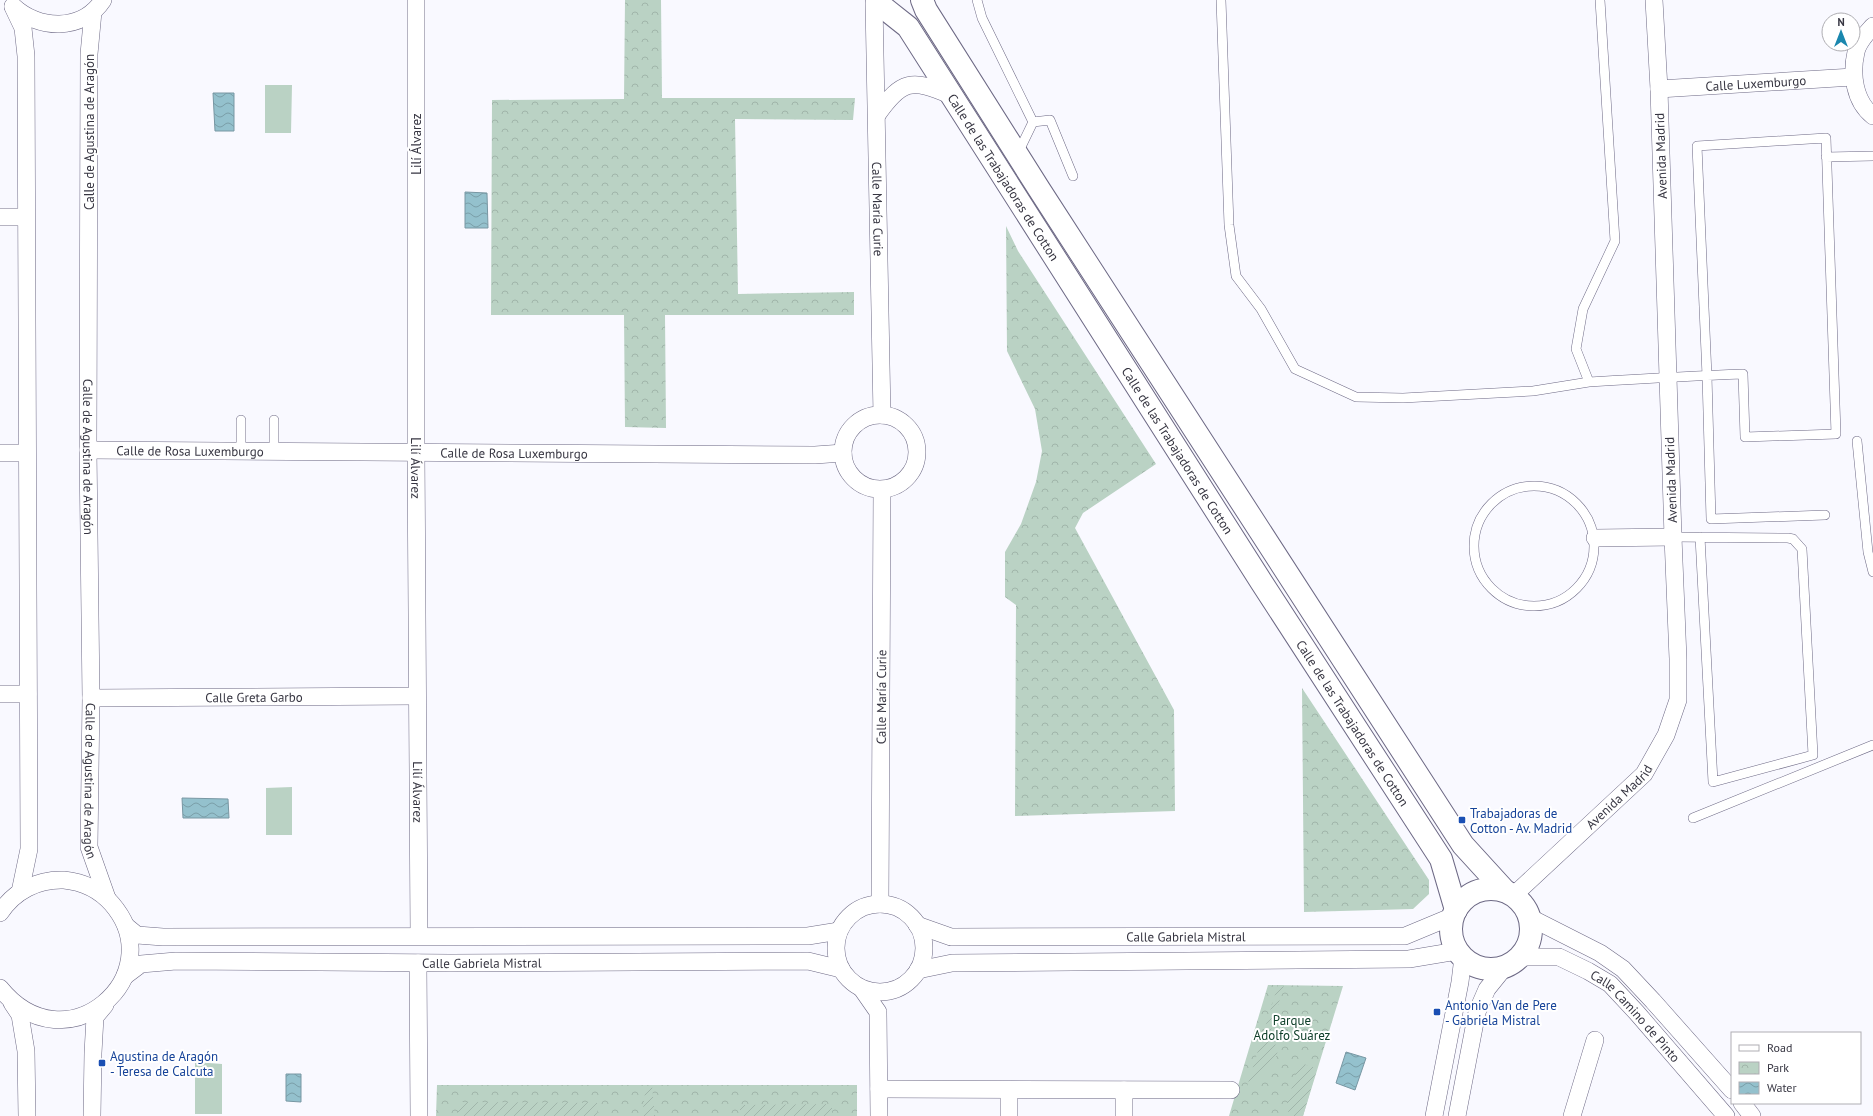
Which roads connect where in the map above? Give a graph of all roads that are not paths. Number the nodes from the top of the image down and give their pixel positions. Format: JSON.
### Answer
{"nodes":[{"id":1,"x":416,"y":0,"type":"edge"},
{"id":2,"x":922,"y":0,"type":"edge"},
{"id":3,"x":977,"y":0,"type":"edge"},
{"id":4,"x":1221,"y":0,"type":"edge"},
{"id":5,"x":1600,"y":0,"type":"edge"},
{"id":6,"x":1654,"y":0,"type":"edge"},
{"id":7,"x":878,"y":2,"type":"edge"},
{"id":8,"x":11,"y":4,"type":"edge"},
{"id":9,"x":98,"y":6,"type":"edge"},
{"id":10,"x":1873,"y":26,"type":"edge"},
{"id":11,"x":1853,"y":77,"type":"junction"},
{"id":12,"x":1659,"y":89,"type":"junction"},
{"id":13,"x":950,"y":95,"type":"junction"},
{"id":14,"x":877,"y":115,"type":"junction"},
{"id":15,"x":1873,"y":116,"type":"edge"},
{"id":16,"x":1033,"y":122,"type":"junction"},
{"id":17,"x":1018,"y":155,"type":"junction"},
{"id":18,"x":1873,"y":156,"type":"edge"},
{"id":19,"x":1826,"y":157,"type":"junction"},
{"id":20,"x":1073,"y":176,"type":"dead end"},
{"id":21,"x":0,"y":217,"type":"edge"},
{"id":22,"x":26,"y":217,"type":"junction"},
{"id":23,"x":1707,"y":376,"type":"junction"},
{"id":24,"x":1668,"y":377,"type":"junction"},
{"id":25,"x":1589,"y":382,"type":"junction"},
{"id":26,"x":882,"y":415,"type":"junction"},
{"id":27,"x":241,"y":420,"type":"dead end"},
{"id":28,"x":274,"y":420,"type":"dead end"},
{"id":29,"x":1857,"y":441,"type":"dead end"},
{"id":30,"x":88,"y":450,"type":"junction"},
{"id":31,"x":241,"y":452,"type":"junction"},
{"id":32,"x":274,"y":452,"type":"junction"},
{"id":33,"x":416,"y":452,"type":"junction"},
{"id":34,"x":0,"y":453,"type":"edge"},
{"id":35,"x":27,"y":453,"type":"junction"},
{"id":36,"x":843,"y":453,"type":"junction"},
{"id":37,"x":882,"y":490,"type":"junction"},
{"id":38,"x":1825,"y":515,"type":"dead end"},
{"id":39,"x":1673,"y":537,"type":"junction"},
{"id":40,"x":1595,"y":538,"type":"junction"},
{"id":41,"x":1700,"y":538,"type":"junction"},
{"id":42,"x":1873,"y":572,"type":"edge"},
{"id":43,"x":0,"y":694,"type":"edge"},
{"id":44,"x":28,"y":694,"type":"junction"},
{"id":45,"x":417,"y":696,"type":"junction"},
{"id":46,"x":91,"y":698,"type":"junction"},
{"id":47,"x":1873,"y":744,"type":"edge"},
{"id":48,"x":1693,"y":818,"type":"dead end"},
{"id":49,"x":20,"y":892,"type":"junction"},
{"id":50,"x":1510,"y":893,"type":"junction"},
{"id":51,"x":107,"y":898,"type":"junction"},
{"id":52,"x":880,"y":904,"type":"junction"},
{"id":53,"x":0,"y":913,"type":"edge"},
{"id":54,"x":1454,"y":913,"type":"junction"},
{"id":55,"x":1531,"y":918,"type":"junction"},
{"id":56,"x":917,"y":925,"type":"junction"},
{"id":57,"x":126,"y":926,"type":"junction"},
{"id":58,"x":839,"y":931,"type":"junction"},
{"id":59,"x":419,"y":936,"type":"junction"},
{"id":60,"x":1460,"y":954,"type":"junction"},
{"id":61,"x":1512,"y":962,"type":"junction"},
{"id":62,"x":418,"y":963,"type":"junction"},
{"id":63,"x":841,"y":969,"type":"junction"},
{"id":64,"x":918,"y":970,"type":"junction"},
{"id":65,"x":125,"y":976,"type":"junction"},
{"id":66,"x":862,"y":989,"type":"junction"},
{"id":67,"x":894,"y":990,"type":"junction"},
{"id":68,"x":5,"y":994,"type":"edge"},
{"id":69,"x":113,"y":996,"type":"junction"},
{"id":70,"x":878,"y":1012,"type":"junction"},
{"id":71,"x":1595,"y":1040,"type":"dead end"},
{"id":72,"x":879,"y":1089,"type":"junction"},
{"id":73,"x":1731,"y":1089,"type":"edge"},
{"id":74,"x":1009,"y":1090,"type":"junction"},
{"id":75,"x":1124,"y":1090,"type":"junction"},
{"id":76,"x":1231,"y":1090,"type":"dead end"},
{"id":77,"x":1743,"y":1104,"type":"edge"},
{"id":78,"x":27,"y":1116,"type":"edge"},
{"id":79,"x":92,"y":1116,"type":"edge"},
{"id":80,"x":419,"y":1116,"type":"edge"},
{"id":81,"x":879,"y":1116,"type":"edge"},
{"id":82,"x":1009,"y":1116,"type":"edge"},
{"id":83,"x":1124,"y":1116,"type":"edge"},
{"id":84,"x":1434,"y":1116,"type":"edge"},
{"id":85,"x":1457,"y":1116,"type":"edge"},
{"id":86,"x":1572,"y":1116,"type":"edge"},
{"id":87,"x":1726,"y":1116,"type":"edge"},
{"id":88,"x":1752,"y":1116,"type":"edge"}],
"edges":[{"from":1,"to":33,"type":"street","name":"Lilí Álvarez"},
{"from":2,"to":17,"type":"street","name":"Calle de las Trabajadoras de Cotton"},
{"from":3,"to":16,"type":"lane"},
{"from":4,"to":25,"type":"lane"},
{"from":5,"to":25,"type":"lane"},
{"from":6,"to":12,"type":"street","name":"Avenida Madrid"},
{"from":7,"to":13,"type":"street","name":"Calle de las Trabajadoras de Cotton"},
{"from":7,"to":14,"type":"street","name":"Calle María Curie"},
{"from":8,"to":9,"type":"street"},
{"from":8,"to":22,"type":"street"},
{"from":9,"to":30,"type":"street","name":"Calle de Agustina de Aragón"},
{"from":10,"to":11,"type":"street"},
{"from":11,"to":12,"type":"street","name":"Calle Luxemburgo"},
{"from":11,"to":15,"type":"street"},
{"from":12,"to":24,"type":"street","name":"Avenida Madrid"},
{"from":13,"to":14,"type":"street"},
{"from":13,"to":54,"type":"street","name":"Calle de las Trabajadoras de Cotton"},
{"from":14,"to":26,"type":"street","name":"Calle María Curie"},
{"from":16,"to":17,"type":"lane"},
{"from":16,"to":20,"type":"lane"},
{"from":17,"to":50,"type":"street","name":"Calle de las Trabajadoras de Cotton"},
{"from":18,"to":19,"type":"lane"},
{"from":19,"to":23,"type":"lane"},
{"from":19,"to":23,"type":"lane"},
{"from":21,"to":22,"type":"street"},
{"from":22,"to":35,"type":"street"},
{"from":23,"to":24,"type":"lane"},
{"from":23,"to":38,"type":"lane"},
{"from":24,"to":25,"type":"lane"},
{"from":24,"to":39,"type":"street","name":"Avenida Madrid"},
{"from":26,"to":36,"type":"street"},
{"from":26,"to":37,"type":"street"},
{"from":27,"to":31,"type":"lane"},
{"from":28,"to":32,"type":"lane"},
{"from":29,"to":42,"type":"lane"},
{"from":30,"to":31,"type":"street","name":"Calle de Rosa Luxemburgo"},
{"from":30,"to":46,"type":"street","name":"Calle de Agustina de Aragón"},
{"from":31,"to":32,"type":"street","name":"Calle de Rosa Luxemburgo"},
{"from":32,"to":33,"type":"street","name":"Calle de Rosa Luxemburgo"},
{"from":33,"to":36,"type":"street","name":"Calle de Rosa Luxemburgo"},
{"from":33,"to":45,"type":"street","name":"Lilí Álvarez"},
{"from":34,"to":35,"type":"street"},
{"from":35,"to":44,"type":"street"},
{"from":36,"to":37,"type":"street"},
{"from":37,"to":52,"type":"street","name":"Calle María Curie"},
{"from":39,"to":40,"type":"street"},
{"from":39,"to":41,"type":"lane"},
{"from":39,"to":50,"type":"street","name":"Avenida Madrid"},
{"from":40,"to":40,"type":"lane"},
{"from":41,"to":41,"type":"lane"},
{"from":43,"to":44,"type":"street"},
{"from":44,"to":49,"type":"street"},
{"from":45,"to":46,"type":"street","name":"Calle Greta Garbo"},
{"from":45,"to":59,"type":"street","name":"Lilí Álvarez"},
{"from":46,"to":51,"type":"street","name":"Calle de Agustina de Aragón"},
{"from":47,"to":48,"type":"lane"},
{"from":49,"to":51,"type":"street"},
{"from":49,"to":53,"type":"street"},
{"from":50,"to":54,"type":"street"},
{"from":50,"to":55,"type":"street"},
{"from":51,"to":57,"type":"street"},
{"from":52,"to":56,"type":"street"},
{"from":52,"to":58,"type":"street"},
{"from":54,"to":56,"type":"street","name":"Calle Gabriela Mistral"},
{"from":54,"to":60,"type":"street"},
{"from":55,"to":61,"type":"street"},
{"from":55,"to":73,"type":"street","name":"Calle Camino de Pinto"},
{"from":56,"to":64,"type":"street"},
{"from":57,"to":59,"type":"street","name":"Calle Gabriela Mistral"},
{"from":57,"to":65,"type":"street"},
{"from":58,"to":59,"type":"street","name":"Calle Gabriela Mistral"},
{"from":58,"to":63,"type":"street"},
{"from":60,"to":61,"type":"street"},
{"from":60,"to":64,"type":"street","name":"Calle Gabriela Mistral"},
{"from":60,"to":84,"type":"street"},
{"from":61,"to":85,"type":"street"},
{"from":61,"to":87,"type":"street","name":"Calle Camino de Pinto"},
{"from":62,"to":63,"type":"street","name":"Calle Gabriela Mistral"},
{"from":62,"to":65,"type":"street","name":"Calle Gabriela Mistral"},
{"from":62,"to":80,"type":"street"},
{"from":63,"to":66,"type":"street"},
{"from":64,"to":67,"type":"street"},
{"from":65,"to":69,"type":"street"},
{"from":66,"to":67,"type":"street"},
{"from":66,"to":70,"type":"street"},
{"from":67,"to":70,"type":"street"},
{"from":68,"to":69,"type":"street"},
{"from":68,"to":78,"type":"street"},
{"from":69,"to":79,"type":"street"},
{"from":70,"to":72,"type":"street"},
{"from":71,"to":86,"type":"street"},
{"from":72,"to":74,"type":"street"},
{"from":72,"to":81,"type":"street"},
{"from":74,"to":75,"type":"street"},
{"from":74,"to":82,"type":"street"},
{"from":75,"to":76,"type":"street"},
{"from":75,"to":83,"type":"street"},
{"from":77,"to":88,"type":"street"}]}
